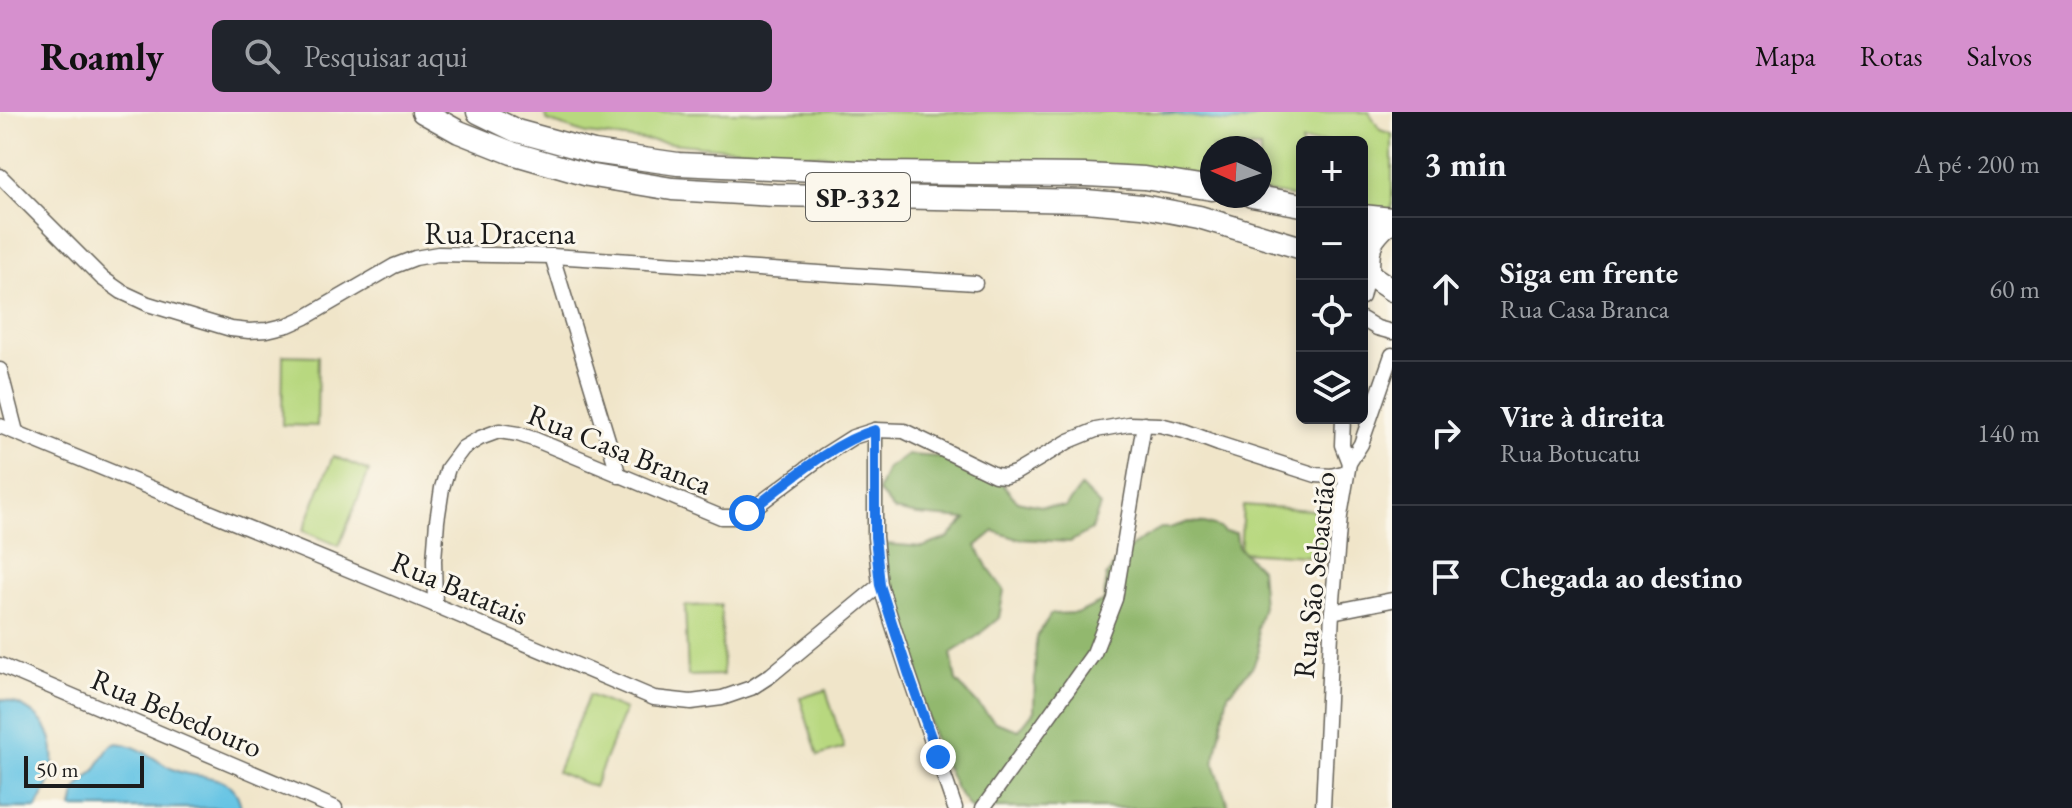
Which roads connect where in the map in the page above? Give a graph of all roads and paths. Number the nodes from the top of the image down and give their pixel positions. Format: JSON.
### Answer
{"nodes":[{"id":1,"x":423,"y":112,"type":"edge"},
{"id":2,"x":478,"y":112,"type":"edge"},
{"id":3,"x":0,"y":176,"type":"edge"},
{"id":4,"x":1200,"y":187,"type":"edge"},
{"id":5,"x":1272,"y":200,"type":"edge"},
{"id":6,"x":1296,"y":204,"type":"edge"},
{"id":7,"x":1368,"y":217,"type":"edge"},
{"id":8,"x":1392,"y":219,"type":"edge"},
{"id":9,"x":1296,"y":246,"type":"edge"},
{"id":10,"x":1368,"y":247,"type":"edge"},
{"id":11,"x":552,"y":256,"type":"junction"},
{"id":12,"x":1368,"y":273,"type":"edge"},
{"id":13,"x":975,"y":283,"type":"dead end"},
{"id":14,"x":1392,"y":290,"type":"edge"},
{"id":15,"x":1368,"y":323,"type":"edge"},
{"id":16,"x":1392,"y":332,"type":"edge"},
{"id":17,"x":1392,"y":355,"type":"edge"},
{"id":18,"x":0,"y":370,"type":"edge"},
{"id":19,"x":1144,"y":424,"type":"junction"},
{"id":20,"x":1343,"y":424,"type":"edge"},
{"id":21,"x":0,"y":426,"type":"edge"},
{"id":22,"x":875,"y":430,"type":"junction"},
{"id":23,"x":16,"y":432,"type":"junction"},
{"id":24,"x":1348,"y":468,"type":"junction"},
{"id":25,"x":619,"y":476,"type":"junction"},
{"id":26,"x":880,"y":585,"type":"junction"},
{"id":27,"x":1392,"y":600,"type":"edge"},
{"id":28,"x":435,"y":605,"type":"junction"},
{"id":29,"x":1332,"y":612,"type":"junction"},
{"id":30,"x":0,"y":665,"type":"edge"},
{"id":31,"x":335,"y":808,"type":"edge"},
{"id":32,"x":955,"y":808,"type":"edge"},
{"id":33,"x":983,"y":808,"type":"edge"},
{"id":34,"x":1323,"y":808,"type":"edge"}],
"edges":[{"from":1,"to":9,"type":"main road","number":"SP-332"},
{"from":2,"to":4,"type":"main road","number":"SP-332"},
{"from":3,"to":11,"type":"street","name":"Rua Dracena"},
{"from":5,"to":6,"type":"main road"},
{"from":7,"to":8,"type":"main road"},
{"from":8,"to":10,"type":"main road"},
{"from":11,"to":13,"type":"street","name":"Rua Dracena"},
{"from":11,"to":25,"type":"street"},
{"from":12,"to":14,"type":"main road"},
{"from":15,"to":16,"type":"street"},
{"from":17,"to":24,"type":"street","name":"Rua São Sebastião"},
{"from":18,"to":23,"type":"street"},
{"from":19,"to":22,"type":"street"},
{"from":19,"to":24,"type":"street"},
{"from":19,"to":33,"type":"street"},
{"from":20,"to":24,"type":"street"},
{"from":21,"to":23,"type":"street","name":"Rua Batatais"},
{"from":22,"to":25,"type":"street","name":"Rua Casa Branca"},
{"from":22,"to":26,"type":"street"},
{"from":23,"to":28,"type":"street","name":"Rua Batatais"},
{"from":24,"to":29,"type":"street","name":"Rua São Sebastião"},
{"from":25,"to":28,"type":"street","name":"Rua Casa Branca"},
{"from":26,"to":28,"type":"street","name":"Rua Batatais"},
{"from":26,"to":32,"type":"street"},
{"from":27,"to":29,"type":"street"},
{"from":29,"to":34,"type":"street","name":"Rua São Sebastião"},
{"from":30,"to":31,"type":"street","name":"Rua Bebedouro"}]}
